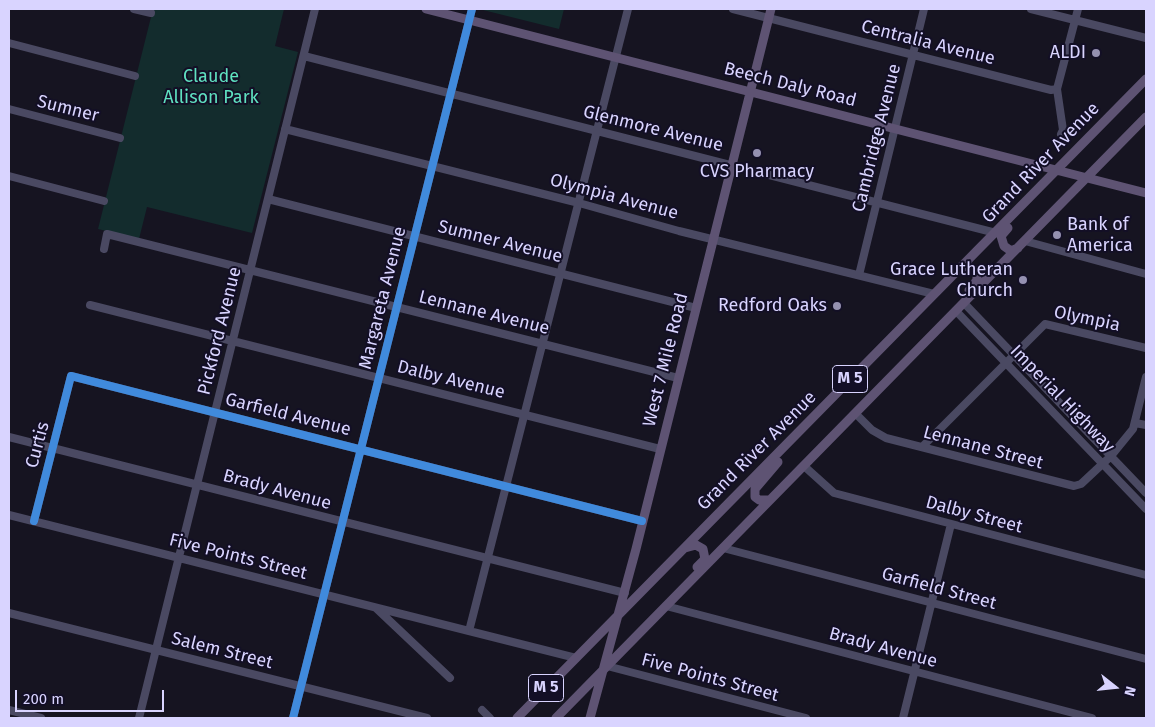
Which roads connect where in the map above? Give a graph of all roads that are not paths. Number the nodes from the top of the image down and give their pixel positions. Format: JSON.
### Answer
{"nodes":[{"id":1,"x":134,"y":9,"type":"edge"},
{"id":2,"x":315,"y":9,"type":"edge"},
{"id":3,"x":426,"y":9,"type":"edge"},
{"id":4,"x":472,"y":9,"type":"edge"},
{"id":5,"x":628,"y":9,"type":"edge"},
{"id":6,"x":733,"y":9,"type":"edge"},
{"id":7,"x":924,"y":9,"type":"edge"},
{"id":8,"x":1031,"y":9,"type":"edge"},
{"id":9,"x":1078,"y":9,"type":"edge"},
{"id":10,"x":151,"y":13,"type":"dead end"},
{"id":11,"x":770,"y":13,"type":"edge"},
{"id":12,"x":469,"y":20,"type":"junction"},
{"id":13,"x":1076,"y":21,"type":"junction"},
{"id":14,"x":1146,"y":38,"type":"edge"},
{"id":15,"x":9,"y":43,"type":"edge"},
{"id":16,"x":913,"y":55,"type":"junction"},
{"id":17,"x":304,"y":56,"type":"junction"},
{"id":18,"x":616,"y":57,"type":"junction"},
{"id":19,"x":135,"y":76,"type":"dead end"},
{"id":20,"x":1146,"y":79,"type":"edge"},
{"id":21,"x":1057,"y":89,"type":"junction"},
{"id":22,"x":751,"y":91,"type":"junction"},
{"id":23,"x":450,"y":93,"type":"junction"},
{"id":24,"x":9,"y":109,"type":"edge"},
{"id":25,"x":1146,"y":110,"type":"edge"},
{"id":26,"x":1146,"y":117,"type":"edge"},
{"id":27,"x":286,"y":129,"type":"junction"},
{"id":28,"x":896,"y":129,"type":"junction"},
{"id":29,"x":598,"y":130,"type":"junction"},
{"id":30,"x":1061,"y":134,"type":"dead end"},
{"id":31,"x":120,"y":138,"type":"dead end"},
{"id":32,"x":1118,"y":146,"type":"junction"},
{"id":33,"x":733,"y":164,"type":"junction"},
{"id":34,"x":432,"y":165,"type":"junction"},
{"id":35,"x":1056,"y":171,"type":"junction"},
{"id":36,"x":9,"y":176,"type":"edge"},
{"id":37,"x":1087,"y":178,"type":"junction"},
{"id":38,"x":1146,"y":193,"type":"edge"},
{"id":39,"x":268,"y":199,"type":"junction"},
{"id":40,"x":104,"y":201,"type":"dead end"},
{"id":41,"x":877,"y":202,"type":"junction"},
{"id":42,"x":580,"y":203,"type":"junction"},
{"id":43,"x":1019,"y":210,"type":"junction"},
{"id":44,"x":996,"y":233,"type":"junction"},
{"id":45,"x":414,"y":236,"type":"junction"},
{"id":46,"x":714,"y":239,"type":"junction"},
{"id":47,"x":1022,"y":245,"type":"junction"},
{"id":48,"x":104,"y":249,"type":"dead end"},
{"id":49,"x":960,"y":268,"type":"junction"},
{"id":50,"x":250,"y":270,"type":"junction"},
{"id":51,"x":561,"y":273,"type":"junction"},
{"id":52,"x":1146,"y":274,"type":"edge"},
{"id":53,"x":858,"y":275,"type":"junction"},
{"id":54,"x":934,"y":294,"type":"junction"},
{"id":55,"x":964,"y":303,"type":"junction"},
{"id":56,"x":90,"y":305,"type":"dead end"},
{"id":57,"x":396,"y":306,"type":"junction"},
{"id":58,"x":696,"y":308,"type":"junction"},
{"id":59,"x":956,"y":311,"type":"junction"},
{"id":60,"x":232,"y":341,"type":"junction"},
{"id":61,"x":544,"y":344,"type":"junction"},
{"id":62,"x":1146,"y":348,"type":"edge"},
{"id":63,"x":919,"y":349,"type":"junction"},
{"id":64,"x":1013,"y":354,"type":"junction"},
{"id":65,"x":1005,"y":362,"type":"junction"},
{"id":66,"x":71,"y":376,"type":"joint"},
{"id":67,"x":1146,"y":377,"type":"edge"},
{"id":68,"x":379,"y":378,"type":"junction"},
{"id":69,"x":678,"y":378,"type":"junction"},
{"id":70,"x":215,"y":412,"type":"junction"},
{"id":71,"x":525,"y":414,"type":"junction"},
{"id":72,"x":856,"y":414,"type":"junction"},
{"id":73,"x":1135,"y":423,"type":"junction"},
{"id":74,"x":807,"y":425,"type":"junction"},
{"id":75,"x":1146,"y":426,"type":"edge"},
{"id":76,"x":9,"y":437,"type":"edge"},
{"id":77,"x":922,"y":447,"type":"junction"},
{"id":78,"x":52,"y":448,"type":"junction"},
{"id":79,"x":360,"y":449,"type":"junction"},
{"id":80,"x":660,"y":449,"type":"junction"},
{"id":81,"x":1111,"y":456,"type":"junction"},
{"id":82,"x":1103,"y":463,"type":"junction"},
{"id":83,"x":804,"y":466,"type":"junction"},
{"id":84,"x":197,"y":484,"type":"junction"},
{"id":85,"x":507,"y":486,"type":"junction"},
{"id":86,"x":1146,"y":492,"type":"edge"},
{"id":87,"x":770,"y":500,"type":"junction"},
{"id":88,"x":1146,"y":509,"type":"edge"},
{"id":89,"x":9,"y":514,"type":"edge"},
{"id":90,"x":34,"y":521,"type":"junction"},
{"id":91,"x":642,"y":521,"type":"junction"},
{"id":92,"x":342,"y":523,"type":"junction"},
{"id":93,"x":951,"y":524,"type":"junction"},
{"id":94,"x":723,"y":548,"type":"junction"},
{"id":95,"x":683,"y":550,"type":"junction"},
{"id":96,"x":179,"y":557,"type":"junction"},
{"id":97,"x":487,"y":560,"type":"junction"},
{"id":98,"x":1146,"y":575,"type":"edge"},
{"id":99,"x":682,"y":590,"type":"junction"},
{"id":100,"x":625,"y":593,"type":"junction"},
{"id":101,"x":323,"y":594,"type":"junction"},
{"id":102,"x":931,"y":602,"type":"junction"},
{"id":103,"x":375,"y":606,"type":"junction"},
{"id":104,"x":666,"y":606,"type":"junction"},
{"id":105,"x":9,"y":613,"type":"edge"},
{"id":106,"x":618,"y":616,"type":"junction"},
{"id":107,"x":469,"y":631,"type":"junction"},
{"id":108,"x":156,"y":650,"type":"junction"},
{"id":109,"x":576,"y":658,"type":"junction"},
{"id":110,"x":1146,"y":659,"type":"edge"},
{"id":111,"x":605,"y":669,"type":"junction"},
{"id":112,"x":914,"y":671,"type":"junction"},
{"id":113,"x":450,"y":678,"type":"dead end"},
{"id":114,"x":301,"y":687,"type":"junction"},
{"id":115,"x":9,"y":710,"type":"edge"},
{"id":116,"x":482,"y":710,"type":"dead end"},
{"id":117,"x":41,"y":718,"type":"edge"},
{"id":118,"x":140,"y":718,"type":"edge"},
{"id":119,"x":293,"y":718,"type":"edge"},
{"id":120,"x":427,"y":718,"type":"edge"},
{"id":121,"x":490,"y":718,"type":"edge"},
{"id":122,"x":517,"y":718,"type":"edge"},
{"id":123,"x":556,"y":718,"type":"edge"},
{"id":124,"x":590,"y":718,"type":"edge"},
{"id":125,"x":806,"y":718,"type":"edge"},
{"id":126,"x":903,"y":718,"type":"edge"},
{"id":127,"x":1092,"y":718,"type":"edge"}],
"edges":[{"from":1,"to":10,"type":"street"},
{"from":2,"to":17,"type":"street","name":"Pickford Avenue"},
{"from":3,"to":12,"type":"main road","name":"Beech Daly Road"},
{"from":4,"to":12,"type":"street","name":"Margareta Avenue"},
{"from":5,"to":18,"type":"street"},
{"from":6,"to":11,"type":"street","name":"Centralia Avenue"},
{"from":7,"to":16,"type":"street","name":"Cambridge Avenue"},
{"from":8,"to":13,"type":"street"},
{"from":9,"to":13,"type":"street"},
{"from":11,"to":16,"type":"street","name":"Centralia Avenue"},
{"from":11,"to":22,"type":"main road","name":"West 7 Mile Road"},
{"from":12,"to":18,"type":"main road","name":"Beech Daly Road"},
{"from":12,"to":23,"type":"street","name":"Margareta Avenue"},
{"from":13,"to":14,"type":"street"},
{"from":13,"to":21,"type":"street"},
{"from":15,"to":19,"type":"street"},
{"from":16,"to":21,"type":"street","name":"Centralia Avenue"},
{"from":16,"to":28,"type":"street","name":"Cambridge Avenue"},
{"from":17,"to":23,"type":"street","name":"Glenmore Avenue"},
{"from":17,"to":27,"type":"street","name":"Pickford Avenue"},
{"from":18,"to":22,"type":"main road","name":"Beech Daly Road"},
{"from":18,"to":29,"type":"street"},
{"from":20,"to":35,"type":"main road","name":"Grand River Avenue","number":"M 5"},
{"from":21,"to":30,"type":"street"},
{"from":22,"to":28,"type":"main road","name":"Beech Daly Road"},
{"from":22,"to":33,"type":"main road","name":"West 7 Mile Road"},
{"from":23,"to":29,"type":"street","name":"Glenmore Avenue"},
{"from":23,"to":34,"type":"street","name":"Margareta Avenue"},
{"from":24,"to":31,"type":"street","name":"Sumner"},
{"from":25,"to":32,"type":"main road"},
{"from":26,"to":32,"type":"main road","number":"M 5"},
{"from":27,"to":34,"type":"street","name":"Olympia Avenue"},
{"from":27,"to":39,"type":"street","name":"Pickford Avenue"},
{"from":28,"to":35,"type":"main road","name":"Beech Daly Road"},
{"from":28,"to":41,"type":"street","name":"Cambridge Avenue"},
{"from":29,"to":33,"type":"street","name":"Glenmore Avenue"},
{"from":29,"to":42,"type":"street"},
{"from":32,"to":37,"type":"main road","number":"M 5"},
{"from":33,"to":41,"type":"street","name":"Glenmore Avenue"},
{"from":33,"to":46,"type":"main road","name":"West 7 Mile Road"},
{"from":34,"to":42,"type":"street","name":"Olympia Avenue"},
{"from":34,"to":45,"type":"street","name":"Margareta Avenue"},
{"from":35,"to":37,"type":"main road","name":"Beech Daly Road"},
{"from":35,"to":43,"type":"main road","name":"Grand River Avenue","number":"M 5"},
{"from":36,"to":40,"type":"street"},
{"from":37,"to":38,"type":"main road","name":"Beech Daly Road"},
{"from":37,"to":47,"type":"main road","number":"M 5"},
{"from":39,"to":45,"type":"street","name":"Sumner Avenue"},
{"from":39,"to":50,"type":"street","name":"Pickford Avenue"},
{"from":41,"to":44,"type":"street","name":"Glenmore Avenue"},
{"from":41,"to":53,"type":"street","name":"Cambridge Avenue"},
{"from":42,"to":46,"type":"street","name":"Olympia Avenue"},
{"from":42,"to":51,"type":"street"},
{"from":43,"to":44,"type":"main road","name":"Grand River Avenue","number":"M 5"},
{"from":43,"to":47,"type":"main road"},
{"from":44,"to":49,"type":"main road","name":"Grand River Avenue","number":"M 5"},
{"from":45,"to":51,"type":"street","name":"Sumner Avenue"},
{"from":45,"to":57,"type":"street","name":"Margareta Avenue"},
{"from":46,"to":53,"type":"street","name":"Olympia Avenue"},
{"from":46,"to":58,"type":"main road","name":"West 7 Mile Road"},
{"from":47,"to":52,"type":"street"},
{"from":47,"to":55,"type":"main road","number":"M 5"},
{"from":48,"to":50,"type":"street","name":"Lennane Avenue"},
{"from":49,"to":54,"type":"main road","name":"Grand River Avenue","number":"M 5"},
{"from":49,"to":63,"type":"main road"},
{"from":50,"to":57,"type":"street","name":"Lennane Avenue"},
{"from":50,"to":60,"type":"street","name":"Pickford Avenue"},
{"from":51,"to":58,"type":"street","name":"Sumner Avenue"},
{"from":51,"to":61,"type":"street"},
{"from":53,"to":54,"type":"street","name":"Olympia Avenue"},
{"from":54,"to":74,"type":"main road","name":"Grand River Avenue","number":"M 5"},
{"from":55,"to":59,"type":"main road","number":"M 5"},
{"from":55,"to":64,"type":"street","name":"Imperial Highway"},
{"from":56,"to":60,"type":"street","name":"Dalby Avenue"},
{"from":57,"to":61,"type":"street","name":"Lennane Avenue"},
{"from":57,"to":68,"type":"street","name":"Margareta Avenue"},
{"from":58,"to":69,"type":"main road","name":"West 7 Mile Road"},
{"from":59,"to":63,"type":"main road","number":"M 5"},
{"from":59,"to":65,"type":"street","name":"Imperial Highway"},
{"from":60,"to":68,"type":"street","name":"Dalby Avenue"},
{"from":60,"to":70,"type":"street","name":"Pickford Avenue"},
{"from":61,"to":69,"type":"street","name":"Lennane Avenue"},
{"from":61,"to":71,"type":"street"},
{"from":62,"to":64,"type":"street","name":"Olympia"},
{"from":63,"to":72,"type":"main road","number":"M 5"},
{"from":64,"to":65,"type":"street","name":"Olympia"},
{"from":64,"to":81,"type":"street","name":"Imperial Highway"},
{"from":65,"to":77,"type":"street","name":"Olympia"},
{"from":65,"to":82,"type":"street","name":"Imperial Highway"},
{"from":66,"to":70,"type":"street","name":"Garfield Avenue"},
{"from":66,"to":78,"type":"street","name":"Curtis"},
{"from":67,"to":73,"type":"street"},
{"from":68,"to":71,"type":"street","name":"Dalby Avenue"},
{"from":68,"to":79,"type":"street","name":"Margareta Avenue"},
{"from":69,"to":80,"type":"main road","name":"West 7 Mile Road"},
{"from":70,"to":79,"type":"street","name":"Garfield Avenue"},
{"from":70,"to":84,"type":"street","name":"Pickford Avenue"},
{"from":71,"to":80,"type":"street","name":"Dalby Avenue"},
{"from":71,"to":85,"type":"street"},
{"from":72,"to":77,"type":"street","name":"Lennane Street"},
{"from":72,"to":83,"type":"main road","number":"M 5"},
{"from":73,"to":75,"type":"street"},
{"from":73,"to":81,"type":"street"},
{"from":74,"to":87,"type":"main road"},
{"from":74,"to":95,"type":"main road","name":"Grand River Avenue","number":"M 5"},
{"from":76,"to":78,"type":"street","name":"Brady Avenue"},
{"from":77,"to":82,"type":"street","name":"Lennane Street"},
{"from":78,"to":84,"type":"street","name":"Brady Avenue"},
{"from":78,"to":90,"type":"street","name":"Curtis"},
{"from":79,"to":85,"type":"street","name":"Garfield Avenue"},
{"from":79,"to":92,"type":"street","name":"Margareta Avenue"},
{"from":80,"to":91,"type":"main road","name":"West 7 Mile Road"},
{"from":81,"to":82,"type":"street"},
{"from":81,"to":86,"type":"street","name":"Imperial Highway"},
{"from":82,"to":88,"type":"street","name":"Imperial Highway"},
{"from":83,"to":87,"type":"main road","number":"M 5"},
{"from":83,"to":93,"type":"street","name":"Dalby Street"},
{"from":84,"to":92,"type":"street","name":"Brady Avenue"},
{"from":84,"to":96,"type":"street","name":"Pickford Avenue"},
{"from":85,"to":91,"type":"street","name":"Garfield Avenue"},
{"from":85,"to":97,"type":"street"},
{"from":87,"to":94,"type":"main road","number":"M 5"},
{"from":89,"to":90,"type":"street","name":"Five Points Street"},
{"from":90,"to":96,"type":"street","name":"Five Points Street"},
{"from":91,"to":100,"type":"main road","name":"West 7 Mile Road"},
{"from":92,"to":97,"type":"street","name":"Brady Avenue"},
{"from":92,"to":101,"type":"street","name":"Margareta Avenue"},
{"from":93,"to":98,"type":"street","name":"Dalby Street"},
{"from":93,"to":102,"type":"street"},
{"from":94,"to":99,"type":"main road","number":"M 5"},
{"from":94,"to":102,"type":"street","name":"Garfield Street"},
{"from":95,"to":99,"type":"main road"},
{"from":95,"to":106,"type":"main road","name":"Grand River Avenue","number":"M 5"},
{"from":96,"to":101,"type":"street","name":"Five Points Street"},
{"from":96,"to":108,"type":"street","name":"Pickford Avenue"},
{"from":97,"to":100,"type":"street","name":"Brady Avenue"},
{"from":97,"to":107,"type":"street"},
{"from":99,"to":104,"type":"main road","number":"M 5"},
{"from":100,"to":106,"type":"main road","name":"West 7 Mile Road"},
{"from":101,"to":103,"type":"street","name":"Five Points Street"},
{"from":101,"to":114,"type":"street","name":"Margareta Avenue"},
{"from":102,"to":110,"type":"street","name":"Garfield Street"},
{"from":102,"to":112,"type":"street"},
{"from":103,"to":107,"type":"street","name":"Five Points Street"},
{"from":103,"to":113,"type":"street"},
{"from":104,"to":111,"type":"main road","number":"M 5"},
{"from":104,"to":112,"type":"street","name":"Brady Avenue"},
{"from":105,"to":108,"type":"street","name":"Salem Street"},
{"from":106,"to":109,"type":"main road","name":"Grand River Avenue","number":"M 5"},
{"from":106,"to":111,"type":"main road","name":"West 7 Mile Road"},
{"from":107,"to":109,"type":"street","name":"Five Points Street"},
{"from":108,"to":114,"type":"street","name":"Salem Street"},
{"from":108,"to":118,"type":"street","name":"Pickford Avenue"},
{"from":109,"to":122,"type":"main road","name":"Grand River Avenue","number":"M 5"},
{"from":111,"to":123,"type":"main road","number":"M 5"},
{"from":111,"to":124,"type":"main road","name":"West 7 Mile Road"},
{"from":111,"to":125,"type":"street","name":"Five Points Street"},
{"from":112,"to":126,"type":"street"},
{"from":112,"to":127,"type":"street","name":"Brady Avenue"},
{"from":114,"to":119,"type":"street","name":"Margareta Avenue"},
{"from":114,"to":120,"type":"street","name":"Salem Street"},
{"from":115,"to":117,"type":"street"},
{"from":116,"to":121,"type":"street"}]}
